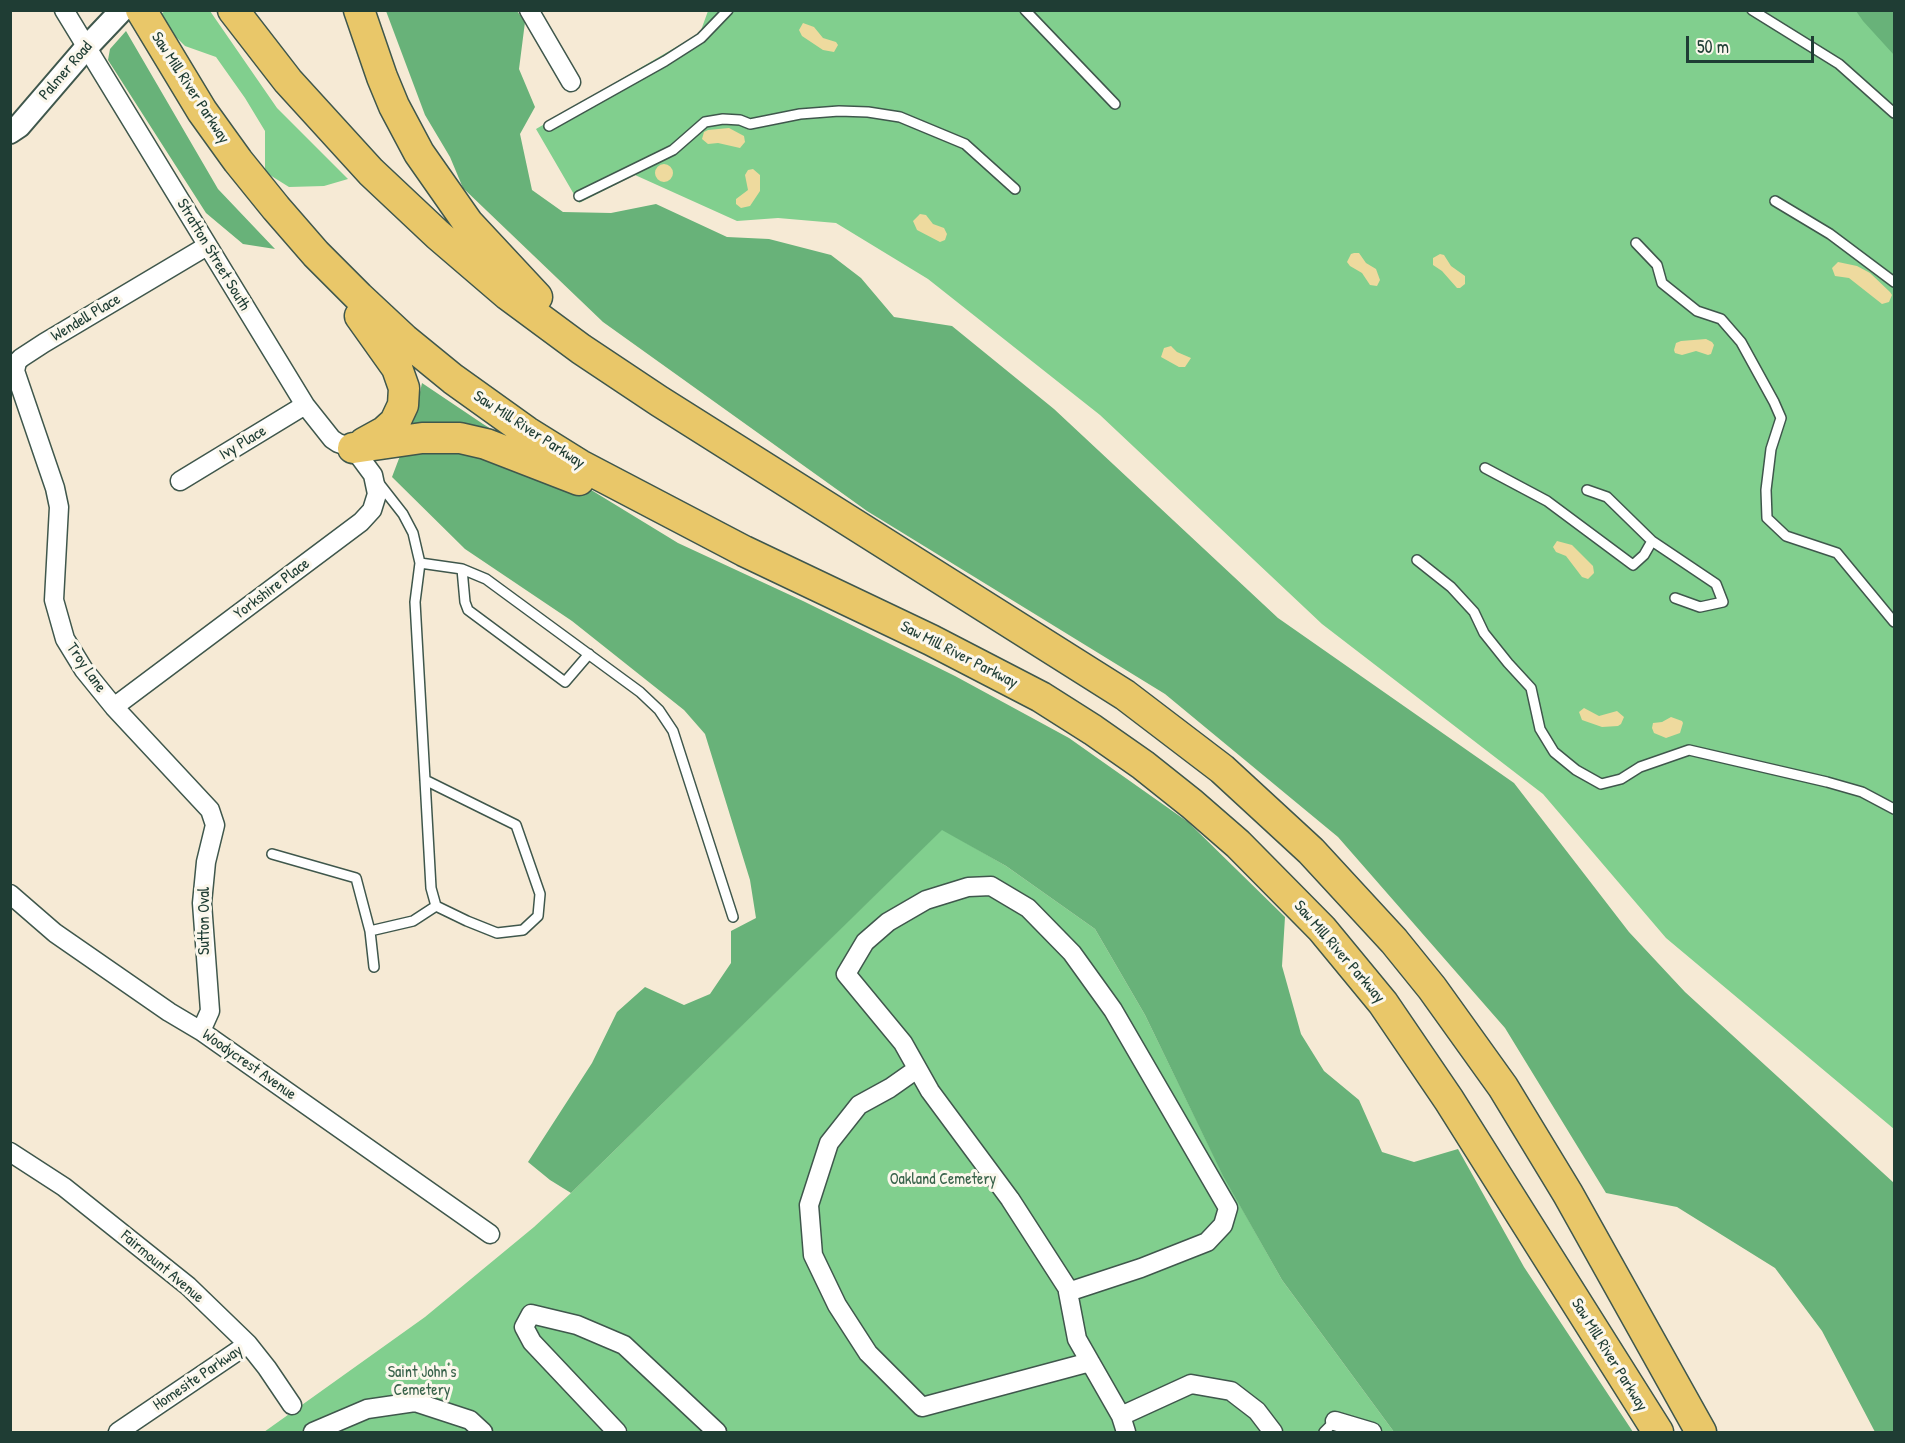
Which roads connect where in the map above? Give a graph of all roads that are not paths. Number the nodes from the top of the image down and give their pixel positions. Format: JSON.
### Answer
{"nodes":[{"id":1,"x":63,"y":10,"type":"edge"},
{"id":2,"x":122,"y":10,"type":"edge"},
{"id":3,"x":141,"y":10,"type":"edge"},
{"id":4,"x":233,"y":10,"type":"edge"},
{"id":5,"x":359,"y":10,"type":"edge"},
{"id":6,"x":530,"y":10,"type":"edge"},
{"id":7,"x":728,"y":10,"type":"edge"},
{"id":8,"x":1025,"y":10,"type":"edge"},
{"id":9,"x":1752,"y":10,"type":"edge"},
{"id":10,"x":86,"y":48,"type":"junction"},
{"id":11,"x":571,"y":82,"type":"dead end"},
{"id":12,"x":1114,"y":104,"type":"dead end"},
{"id":13,"x":1894,"y":113,"type":"edge"},
{"id":14,"x":549,"y":126,"type":"dead end"},
{"id":15,"x":10,"y":132,"type":"edge"},
{"id":16,"x":1015,"y":189,"type":"dead end"},
{"id":17,"x":579,"y":195,"type":"dead end"},
{"id":18,"x":1775,"y":201,"type":"dead end"},
{"id":19,"x":300,"y":236,"type":"junction"},
{"id":20,"x":1636,"y":243,"type":"dead end"},
{"id":21,"x":207,"y":246,"type":"junction"},
{"id":22,"x":1894,"y":282,"type":"edge"},
{"id":23,"x":608,"y":367,"type":"junction"},
{"id":24,"x":305,"y":405,"type":"junction"},
{"id":25,"x":31,"y":418,"type":"joint"},
{"id":26,"x":353,"y":448,"type":"junction"},
{"id":27,"x":1485,"y":468,"type":"dead end"},
{"id":28,"x":373,"y":475,"type":"junction"},
{"id":29,"x":180,"y":481,"type":"dead end"},
{"id":30,"x":1587,"y":490,"type":"dead end"},
{"id":31,"x":691,"y":524,"type":"junction"},
{"id":32,"x":1652,"y":541,"type":"junction"},
{"id":33,"x":1417,"y":560,"type":"dead end"},
{"id":34,"x":420,"y":563,"type":"junction"},
{"id":35,"x":462,"y":569,"type":"junction"},
{"id":36,"x":1675,"y":598,"type":"dead end"},
{"id":37,"x":1894,"y":622,"type":"edge"},
{"id":38,"x":589,"y":654,"type":"junction"},
{"id":39,"x":114,"y":707,"type":"junction"},
{"id":40,"x":425,"y":780,"type":"junction"},
{"id":41,"x":1894,"y":809,"type":"edge"},
{"id":42,"x":210,"y":810,"type":"joint"},
{"id":43,"x":272,"y":854,"type":"dead end"},
{"id":44,"x":10,"y":894,"type":"edge"},
{"id":45,"x":436,"y":906,"type":"junction"},
{"id":46,"x":733,"y":917,"type":"dead end"},
{"id":47,"x":370,"y":931,"type":"junction"},
{"id":48,"x":374,"y":967,"type":"dead end"},
{"id":49,"x":201,"y":1031,"type":"junction"},
{"id":50,"x":917,"y":1069,"type":"junction"},
{"id":51,"x":10,"y":1152,"type":"edge"},
{"id":52,"x":489,"y":1234,"type":"dead end"},
{"id":53,"x":1068,"y":1292,"type":"junction"},
{"id":54,"x":248,"y":1344,"type":"junction"},
{"id":55,"x":1656,"y":1354,"type":"junction"},
{"id":56,"x":1090,"y":1362,"type":"junction"},
{"id":57,"x":291,"y":1406,"type":"dead end"},
{"id":58,"x":1124,"y":1424,"type":"edge"},
{"id":59,"x":1329,"y":1427,"type":"edge"},
{"id":60,"x":118,"y":1432,"type":"edge"},
{"id":61,"x":313,"y":1432,"type":"edge"},
{"id":62,"x":483,"y":1432,"type":"edge"},
{"id":63,"x":617,"y":1432,"type":"edge"},
{"id":64,"x":717,"y":1432,"type":"edge"},
{"id":65,"x":1273,"y":1432,"type":"edge"},
{"id":66,"x":1372,"y":1432,"type":"edge"},
{"id":67,"x":1658,"y":1432,"type":"edge"},
{"id":68,"x":1701,"y":1432,"type":"edge"},
{"id":69,"x":1717,"y":1432,"type":"edge"}],
"edges":[{"from":1,"to":10,"type":"street","name":"Stratton Street South"},
{"from":2,"to":10,"type":"street","name":"Palmer Road"},
{"from":3,"to":19,"type":"highway","name":"Saw Mill River Parkway"},
{"from":4,"to":23,"type":"highway"},
{"from":5,"to":23,"type":"highway"},
{"from":6,"to":11,"type":"street"},
{"from":7,"to":14,"type":"lane"},
{"from":8,"to":12,"type":"lane"},
{"from":9,"to":13,"type":"lane"},
{"from":10,"to":15,"type":"street","name":"Palmer Road"},
{"from":10,"to":21,"type":"street","name":"Stratton Street South"},
{"from":16,"to":17,"type":"lane"},
{"from":18,"to":22,"type":"lane"},
{"from":19,"to":26,"type":"highway"},
{"from":19,"to":31,"type":"highway","name":"Saw Mill River Parkway"},
{"from":20,"to":37,"type":"lane"},
{"from":21,"to":24,"type":"street","name":"Stratton Street South"},
{"from":21,"to":25,"type":"street","name":"Wendell Place"},
{"from":23,"to":55,"type":"highway"},
{"from":24,"to":26,"type":"street","name":"Stratton Street South"},
{"from":24,"to":29,"type":"street","name":"Ivy Place"},
{"from":25,"to":39,"type":"street","name":"Troy Lane"},
{"from":26,"to":28,"type":"street"},
{"from":26,"to":31,"type":"highway"},
{"from":27,"to":32,"type":"lane"},
{"from":28,"to":34,"type":"lane"},
{"from":28,"to":39,"type":"street","name":"Yorkshire Place"},
{"from":30,"to":32,"type":"lane"},
{"from":31,"to":67,"type":"highway","name":"Saw Mill River Parkway"},
{"from":32,"to":36,"type":"lane"},
{"from":33,"to":41,"type":"lane"},
{"from":34,"to":35,"type":"lane"},
{"from":34,"to":40,"type":"lane"},
{"from":35,"to":38,"type":"lane"},
{"from":35,"to":38,"type":"lane"},
{"from":38,"to":46,"type":"lane"},
{"from":39,"to":42,"type":"street","name":"Troy Lane"},
{"from":40,"to":45,"type":"lane"},
{"from":40,"to":45,"type":"lane"},
{"from":42,"to":49,"type":"street","name":"Sutton Oval"},
{"from":43,"to":47,"type":"lane"},
{"from":44,"to":49,"type":"street","name":"Woodycrest Avenue"},
{"from":45,"to":47,"type":"lane"},
{"from":47,"to":48,"type":"lane"},
{"from":49,"to":52,"type":"street","name":"Woodycrest Avenue"},
{"from":50,"to":53,"type":"street"},
{"from":50,"to":53,"type":"street"},
{"from":50,"to":56,"type":"street"},
{"from":51,"to":54,"type":"street","name":"Fairmount Avenue"},
{"from":53,"to":56,"type":"street"},
{"from":54,"to":57,"type":"street","name":"Fairmount Avenue"},
{"from":54,"to":60,"type":"street","name":"Homesite Parkway"},
{"from":55,"to":68,"type":"highway"},
{"from":55,"to":69,"type":"highway"},
{"from":56,"to":58,"type":"street"},
{"from":58,"to":65,"type":"street"},
{"from":59,"to":66,"type":"street"},
{"from":61,"to":62,"type":"street"},
{"from":63,"to":64,"type":"street"}]}
